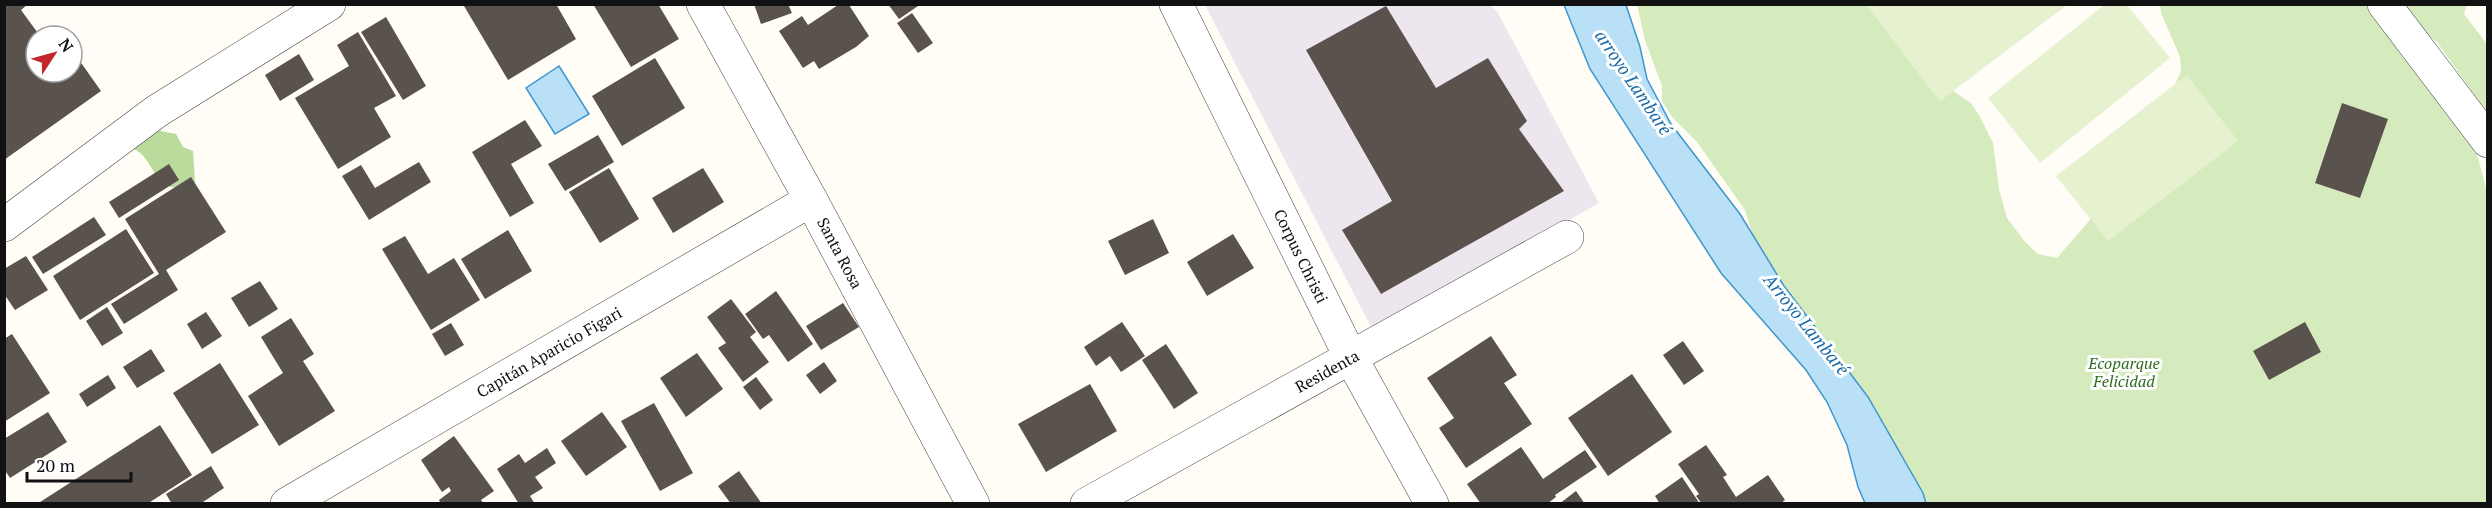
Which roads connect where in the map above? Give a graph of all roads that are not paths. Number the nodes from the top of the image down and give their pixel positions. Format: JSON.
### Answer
{"nodes":[{"id":1,"x":329,"y":4,"type":"edge"},
{"id":2,"x":703,"y":4,"type":"edge"},
{"id":3,"x":1176,"y":4,"type":"edge"},
{"id":4,"x":2384,"y":4,"type":"edge"},
{"id":5,"x":2487,"y":141,"type":"edge"},
{"id":6,"x":811,"y":200,"type":"junction"},
{"id":7,"x":4,"y":225,"type":"edge"},
{"id":8,"x":1567,"y":237,"type":"dead end"},
{"id":9,"x":1352,"y":358,"type":"junction"},
{"id":10,"x":287,"y":504,"type":"edge"},
{"id":11,"x":973,"y":504,"type":"edge"},
{"id":12,"x":1087,"y":504,"type":"edge"},
{"id":13,"x":1432,"y":504,"type":"edge"}],
"edges":[{"from":1,"to":7,"type":"street"},
{"from":2,"to":6,"type":"street","name":"Santa Rosa"},
{"from":3,"to":9,"type":"street","name":"Corpus Christi"},
{"from":4,"to":5,"type":"street"},
{"from":6,"to":10,"type":"street","name":"Capitán Aparicio Figari"},
{"from":6,"to":11,"type":"street","name":"Santa Rosa"},
{"from":8,"to":9,"type":"street","name":"Residenta"},
{"from":9,"to":12,"type":"street","name":"Residenta"},
{"from":9,"to":13,"type":"street","name":"Corpus Christi"}]}
